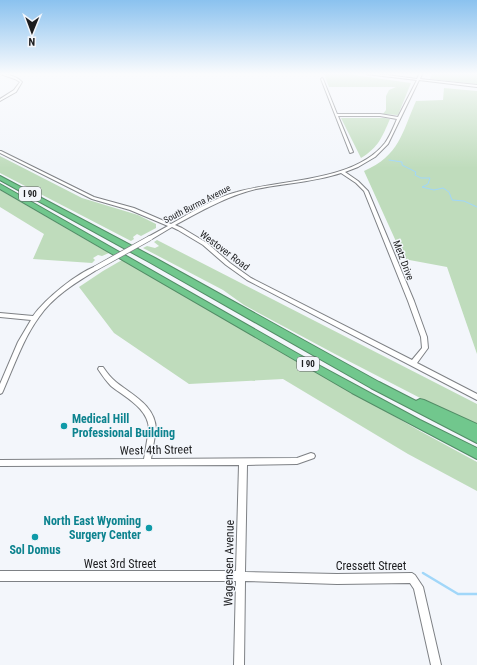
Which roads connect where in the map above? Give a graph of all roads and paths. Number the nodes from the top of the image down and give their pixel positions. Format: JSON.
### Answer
{"nodes":[{"id":1,"x":332,"y":105,"type":"edge"},
{"id":2,"x":406,"y":105,"type":"edge"},
{"id":3,"x":336,"y":115,"type":"junction"},
{"id":4,"x":400,"y":118,"type":"junction"},
{"id":5,"x":0,"y":152,"type":"edge"},
{"id":6,"x":351,"y":152,"type":"dead end"},
{"id":7,"x":342,"y":172,"type":"junction"},
{"id":8,"x":0,"y":178,"type":"edge"},
{"id":9,"x":0,"y":186,"type":"edge"},
{"id":10,"x":172,"y":226,"type":"junction"},
{"id":11,"x":0,"y":315,"type":"edge"},
{"id":12,"x":35,"y":318,"type":"junction"},
{"id":13,"x":309,"y":348,"type":"junction"},
{"id":14,"x":413,"y":363,"type":"junction"},
{"id":15,"x":101,"y":369,"type":"dead end"},
{"id":16,"x":0,"y":391,"type":"edge"},
{"id":17,"x":477,"y":397,"type":"edge"},
{"id":18,"x":477,"y":429,"type":"edge"},
{"id":19,"x":477,"y":438,"type":"edge"},
{"id":20,"x":477,"y":455,"type":"edge"},
{"id":21,"x":311,"y":456,"type":"dead end"},
{"id":22,"x":242,"y":461,"type":"junction"},
{"id":23,"x":147,"y":462,"type":"junction"},
{"id":24,"x":0,"y":463,"type":"edge"},
{"id":25,"x":0,"y":576,"type":"edge"},
{"id":26,"x":240,"y":576,"type":"junction"},
{"id":27,"x":239,"y":665,"type":"edge"},
{"id":28,"x":436,"y":665,"type":"edge"}],
"edges":[{"from":1,"to":3,"type":"street"},
{"from":2,"to":4,"type":"street","name":"South Burma Avenue"},
{"from":3,"to":4,"type":"street"},
{"from":3,"to":6,"type":"street"},
{"from":4,"to":7,"type":"street","name":"South Burma Avenue"},
{"from":5,"to":10,"type":"street","name":"Westover Road"},
{"from":7,"to":10,"type":"street","name":"South Burma Avenue"},
{"from":7,"to":14,"type":"street","name":"Metz Drive"},
{"from":8,"to":13,"type":"highway","number":"I 90"},
{"from":9,"to":20,"type":"highway","number":"I 90"},
{"from":10,"to":12,"type":"street","name":"South Burma Avenue","bridge":true},
{"from":10,"to":14,"type":"street","name":"Westover Road"},
{"from":11,"to":12,"type":"street"},
{"from":12,"to":16,"type":"street","name":"South Burma Avenue"},
{"from":13,"to":18,"type":"highway","number":"I 90"},
{"from":13,"to":19,"type":"highway","number":"I 90"},
{"from":14,"to":17,"type":"street","name":"Westover Road"},
{"from":15,"to":23,"type":"street"},
{"from":21,"to":22,"type":"street","name":"West 4th Street"},
{"from":22,"to":23,"type":"street","name":"West 4th Street"},
{"from":22,"to":26,"type":"street","name":"Wagensen Avenue"},
{"from":23,"to":24,"type":"street","name":"West 4th Street"},
{"from":25,"to":26,"type":"street","name":"West 3rd Street"},
{"from":26,"to":27,"type":"street","name":"Wagensen Avenue"},
{"from":26,"to":28,"type":"street","name":"Cressett Street"}]}
